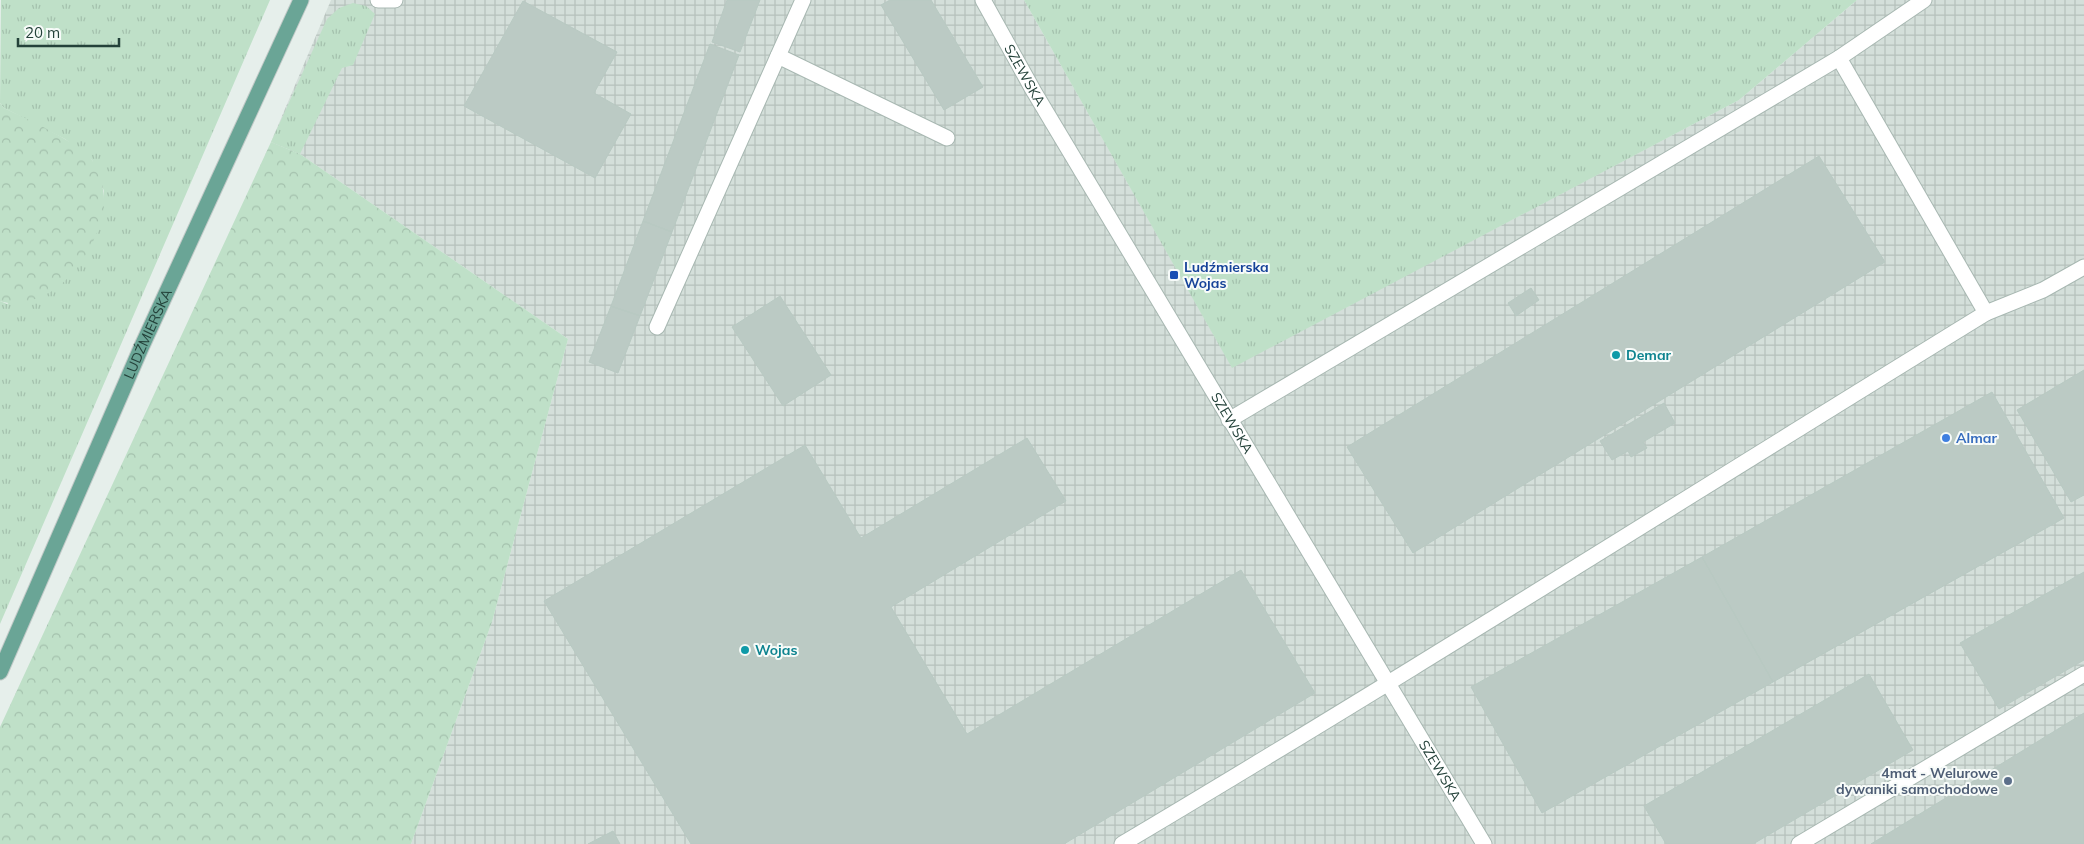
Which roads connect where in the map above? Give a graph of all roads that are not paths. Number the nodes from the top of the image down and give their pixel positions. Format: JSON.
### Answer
{"nodes":[{"id":1,"x":302,"y":0,"type":"edge"},
{"id":2,"x":378,"y":0,"type":"edge"},
{"id":3,"x":395,"y":0,"type":"edge"},
{"id":4,"x":803,"y":0,"type":"edge"},
{"id":5,"x":983,"y":0,"type":"edge"},
{"id":6,"x":1924,"y":0,"type":"edge"},
{"id":7,"x":778,"y":56,"type":"junction"},
{"id":8,"x":1840,"y":58,"type":"junction"},
{"id":9,"x":947,"y":138,"type":"dead end"},
{"id":10,"x":2084,"y":268,"type":"edge"},
{"id":11,"x":1986,"y":313,"type":"junction"},
{"id":12,"x":657,"y":327,"type":"dead end"},
{"id":13,"x":1229,"y":420,"type":"junction"},
{"id":14,"x":0,"y":672,"type":"edge"},
{"id":15,"x":2084,"y":674,"type":"edge"},
{"id":16,"x":1390,"y":684,"type":"junction"},
{"id":17,"x":1122,"y":844,"type":"edge"},
{"id":18,"x":1484,"y":844,"type":"edge"},
{"id":19,"x":1800,"y":844,"type":"edge"}],
"edges":[{"from":1,"to":14,"type":"main road","name":"LUDŹMIERSKA"},
{"from":2,"to":3,"type":"lane"},
{"from":4,"to":7,"type":"lane"},
{"from":5,"to":13,"type":"lane","name":"SZEWSKA"},
{"from":6,"to":8,"type":"lane"},
{"from":7,"to":9,"type":"lane"},
{"from":7,"to":12,"type":"lane"},
{"from":8,"to":11,"type":"lane"},
{"from":8,"to":13,"type":"lane"},
{"from":10,"to":11,"type":"lane"},
{"from":11,"to":16,"type":"lane"},
{"from":13,"to":16,"type":"lane","name":"SZEWSKA"},
{"from":15,"to":19,"type":"lane"},
{"from":16,"to":17,"type":"lane"},
{"from":16,"to":18,"type":"lane","name":"SZEWSKA"}]}
